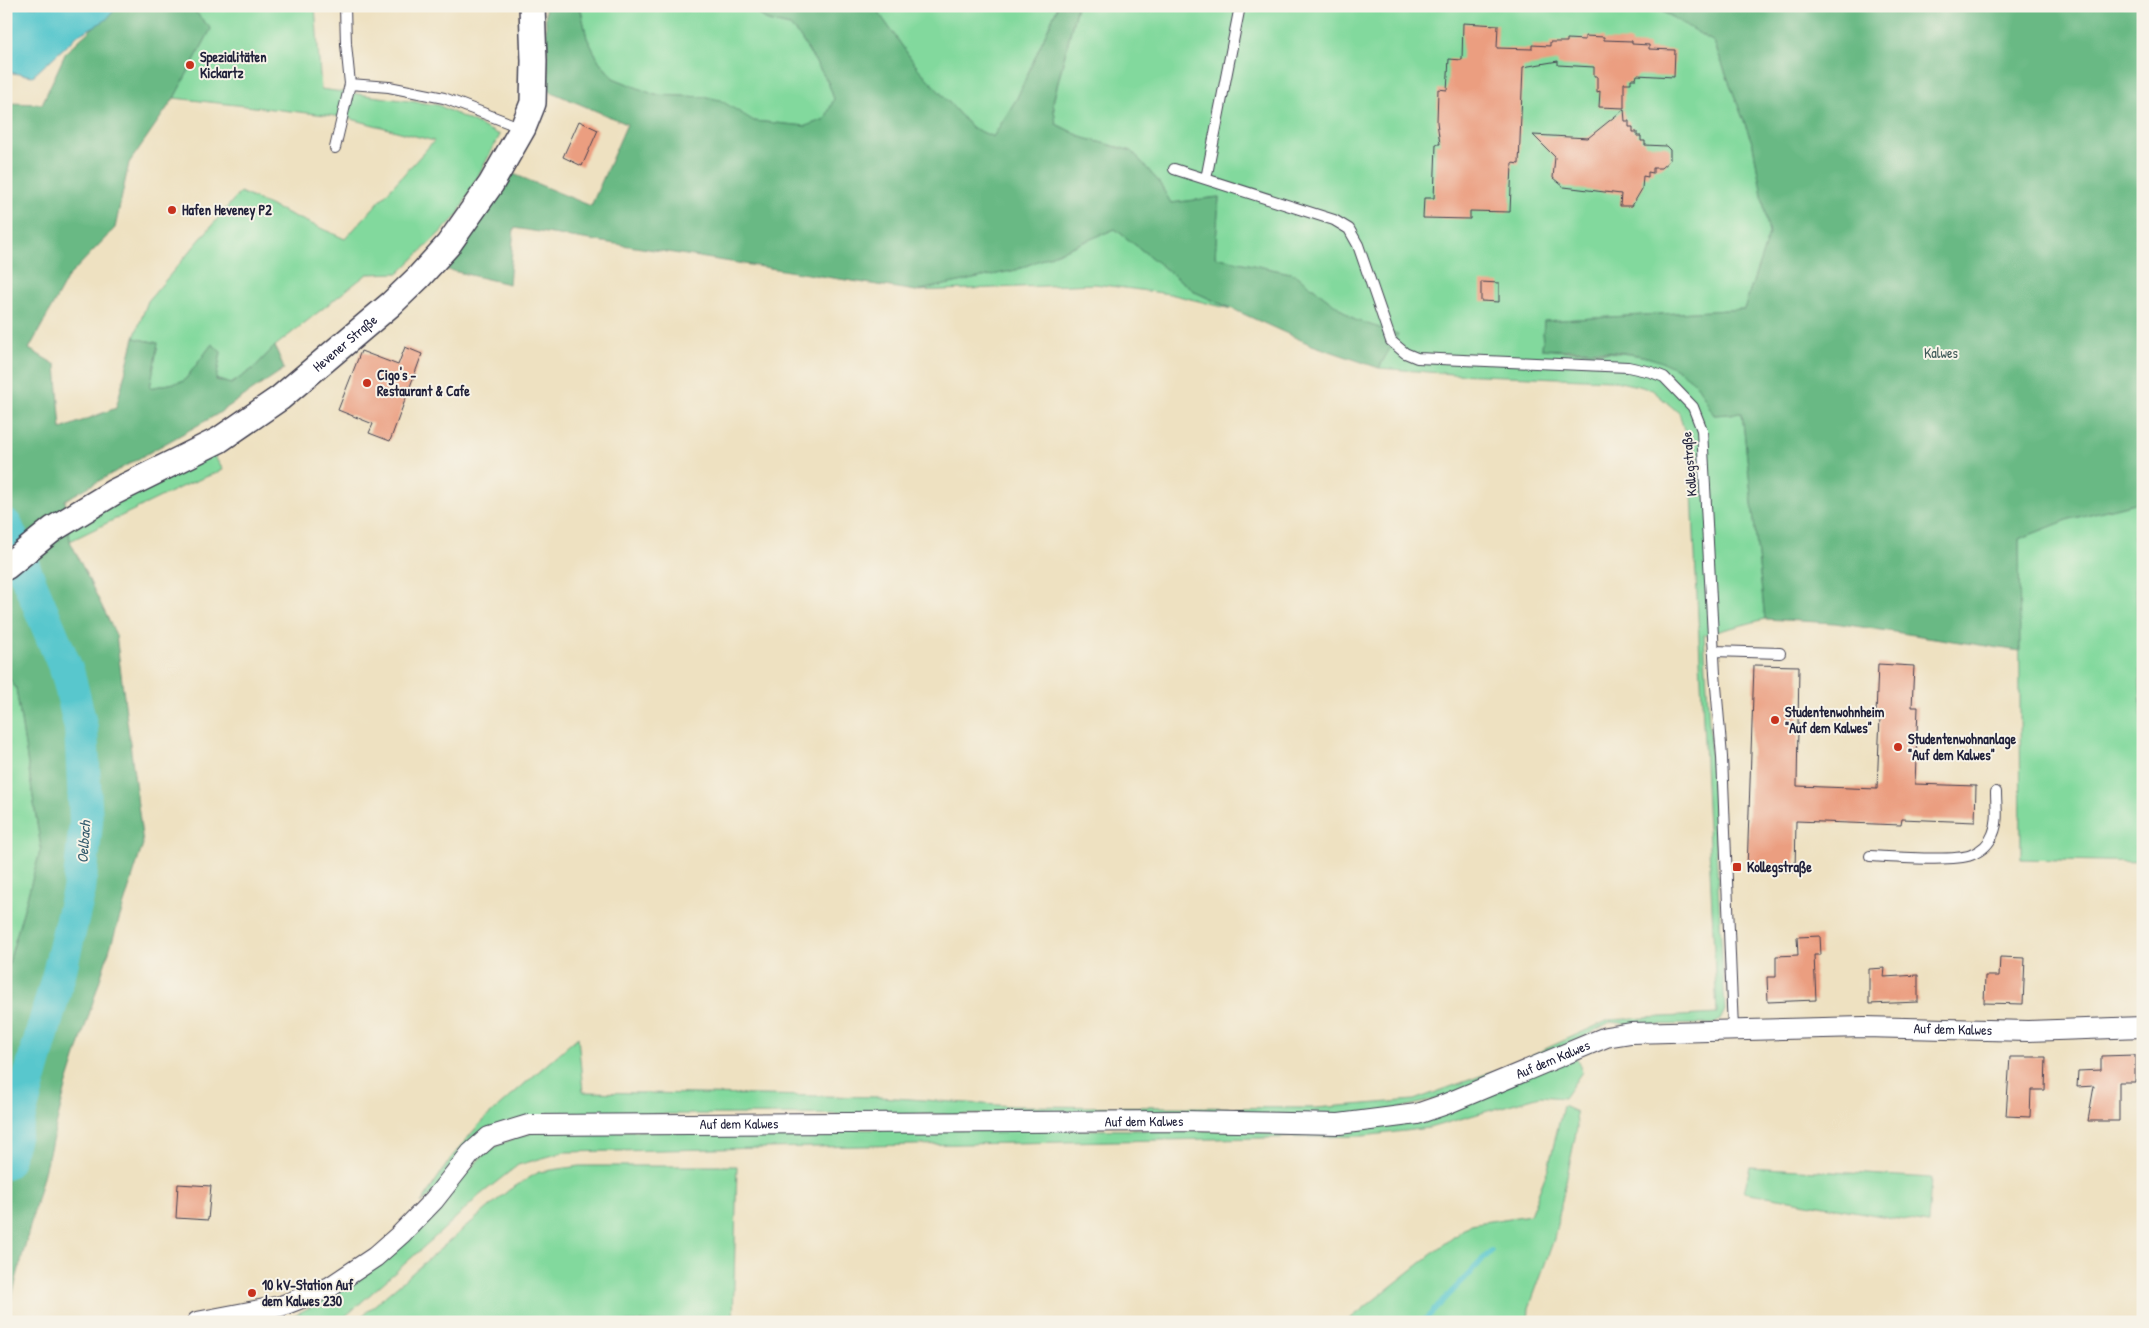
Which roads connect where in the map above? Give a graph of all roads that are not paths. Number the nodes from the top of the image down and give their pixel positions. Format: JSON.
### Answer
{"nodes":[{"id":1,"x":345,"y":6,"type":"edge"},
{"id":2,"x":532,"y":6,"type":"edge"},
{"id":3,"x":1240,"y":6,"type":"edge"},
{"id":4,"x":350,"y":84,"type":"junction"},
{"id":5,"x":522,"y":128,"type":"junction"},
{"id":6,"x":335,"y":148,"type":"dead end"},
{"id":7,"x":1174,"y":169,"type":"dead end"},
{"id":8,"x":1206,"y":179,"type":"junction"},
{"id":9,"x":6,"y":567,"type":"edge"},
{"id":10,"x":1713,"y":651,"type":"junction"},
{"id":11,"x":1780,"y":653,"type":"dead end"},
{"id":12,"x":1996,"y":792,"type":"dead end"},
{"id":13,"x":1870,"y":856,"type":"dead end"},
{"id":14,"x":2143,"y":1027,"type":"edge"},
{"id":15,"x":1734,"y":1029,"type":"junction"},
{"id":16,"x":197,"y":1322,"type":"edge"}],
"edges":[{"from":1,"to":4,"type":"lane"},
{"from":2,"to":5,"type":"street","name":"Hevener Straße"},
{"from":3,"to":8,"type":"lane"},
{"from":4,"to":5,"type":"lane"},
{"from":4,"to":6,"type":"lane"},
{"from":5,"to":9,"type":"street","name":"Hevener Straße"},
{"from":7,"to":8,"type":"lane"},
{"from":8,"to":10,"type":"lane","name":"Kollegstraße"},
{"from":10,"to":11,"type":"lane"},
{"from":10,"to":15,"type":"lane","name":"Kollegstraße"},
{"from":12,"to":13,"type":"lane"},
{"from":14,"to":15,"type":"street","name":"Auf dem Kalwes"},
{"from":15,"to":16,"type":"street","name":"Auf dem Kalwes"}]}
